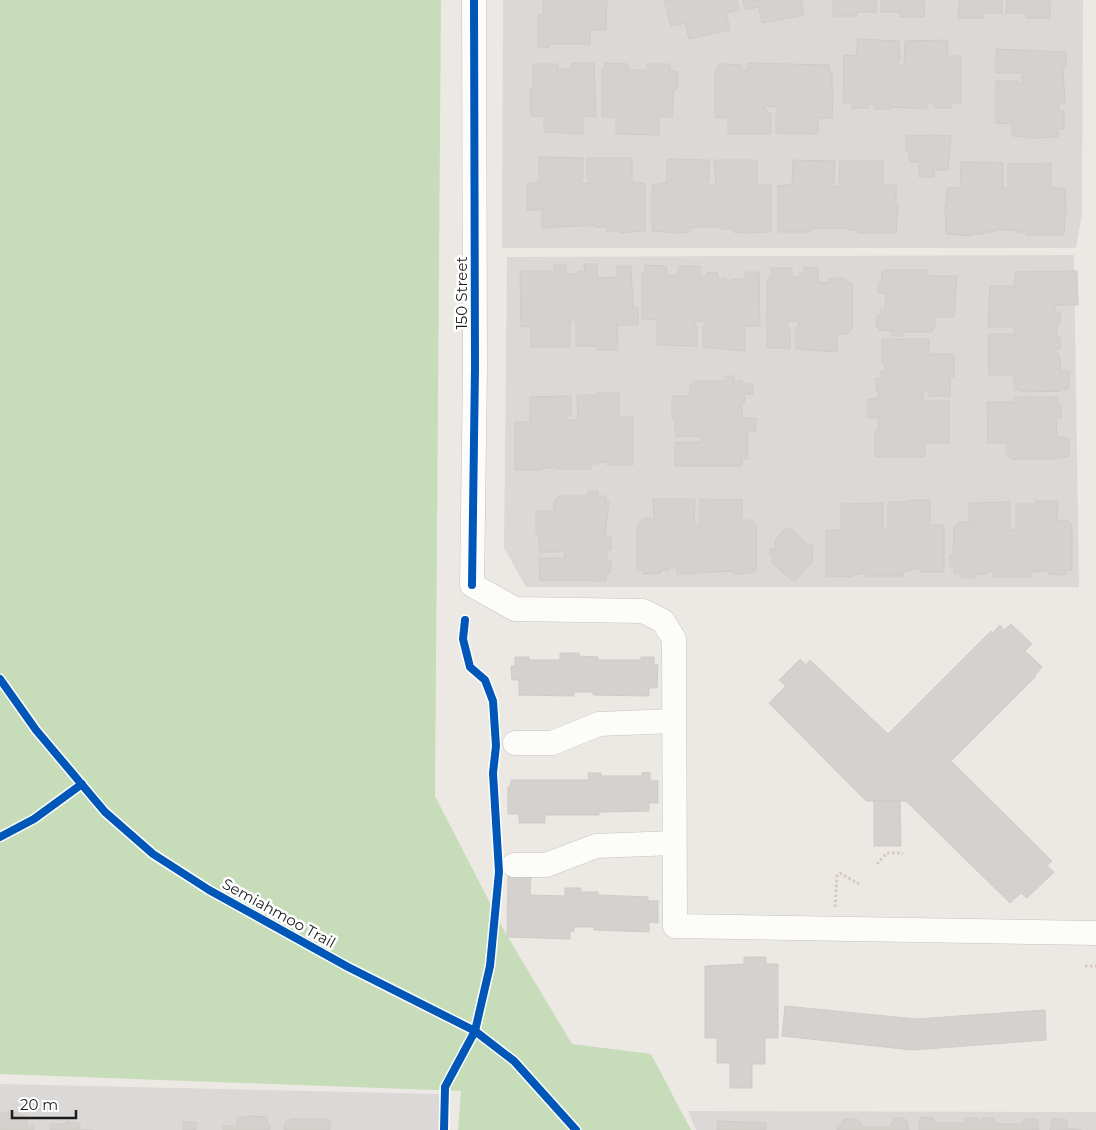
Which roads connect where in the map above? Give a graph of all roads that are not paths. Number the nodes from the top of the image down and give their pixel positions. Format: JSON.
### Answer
{"nodes":[{"id":1,"x":474,"y":0,"type":"edge"},
{"id":2,"x":673,"y":722,"type":"junction"},
{"id":3,"x":514,"y":743,"type":"dead end"},
{"id":4,"x":674,"y":843,"type":"junction"},
{"id":5,"x":514,"y":866,"type":"dead end"},
{"id":6,"x":1096,"y":933,"type":"edge"}],
"edges":[{"from":1,"to":2,"type":"street","name":"150 Street"},
{"from":2,"to":3,"type":"street"},
{"from":2,"to":4,"type":"street"},
{"from":4,"to":5,"type":"street"},
{"from":4,"to":6,"type":"street"}]}
